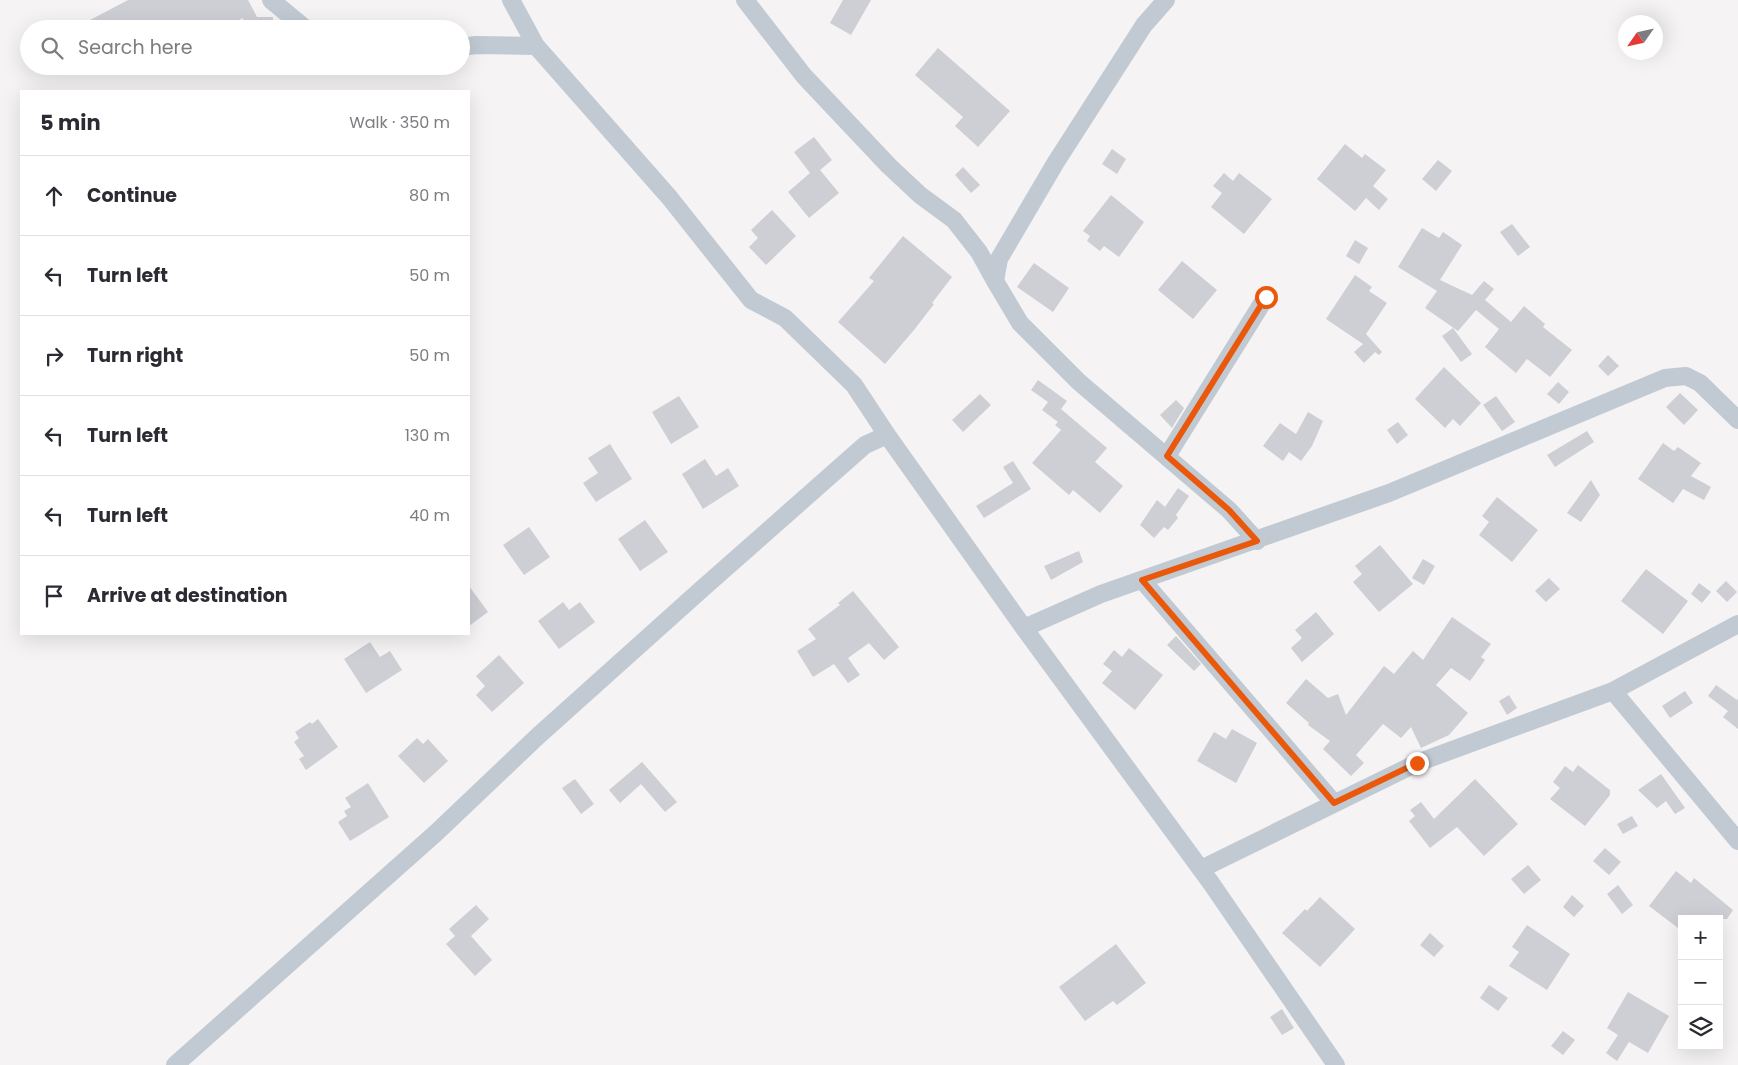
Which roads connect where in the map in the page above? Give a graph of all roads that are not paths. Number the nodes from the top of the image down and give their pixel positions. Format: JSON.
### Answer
{"nodes":[{"id":1,"x":271,"y":0,"type":"edge"},
{"id":2,"x":511,"y":0,"type":"edge"},
{"id":3,"x":745,"y":0,"type":"edge"},
{"id":4,"x":1166,"y":0,"type":"edge"},
{"id":5,"x":295,"y":20,"type":"edge"},
{"id":6,"x":470,"y":46,"type":"edge"},
{"id":7,"x":536,"y":46,"type":"junction"},
{"id":8,"x":995,"y":281,"type":"junction"},
{"id":9,"x":1266,"y":297,"type":"dead end"},
{"id":10,"x":1738,"y":420,"type":"edge"},
{"id":11,"x":887,"y":435,"type":"junction"},
{"id":12,"x":1167,"y":456,"type":"junction"},
{"id":13,"x":1257,"y":541,"type":"junction"},
{"id":14,"x":1142,"y":580,"type":"junction"},
{"id":15,"x":1738,"y":624,"type":"edge"},
{"id":16,"x":1024,"y":628,"type":"junction"},
{"id":17,"x":1614,"y":691,"type":"junction"},
{"id":18,"x":1334,"y":803,"type":"junction"},
{"id":19,"x":1738,"y":841,"type":"edge"},
{"id":20,"x":1201,"y":869,"type":"junction"},
{"id":21,"x":176,"y":1065,"type":"edge"},
{"id":22,"x":1336,"y":1065,"type":"edge"}],
"edges":[{"from":1,"to":5,"type":"street"},
{"from":2,"to":7,"type":"street"},
{"from":3,"to":8,"type":"street"},
{"from":4,"to":8,"type":"street"},
{"from":6,"to":7,"type":"street"},
{"from":7,"to":11,"type":"street"},
{"from":8,"to":12,"type":"street"},
{"from":9,"to":12,"type":"street"},
{"from":10,"to":13,"type":"street"},
{"from":11,"to":16,"type":"street"},
{"from":11,"to":21,"type":"street"},
{"from":12,"to":13,"type":"street"},
{"from":13,"to":14,"type":"street"},
{"from":14,"to":16,"type":"street"},
{"from":14,"to":18,"type":"street"},
{"from":15,"to":17,"type":"street"},
{"from":16,"to":20,"type":"street"},
{"from":17,"to":18,"type":"street"},
{"from":17,"to":19,"type":"street"},
{"from":18,"to":20,"type":"street"},
{"from":20,"to":22,"type":"street"}]}
